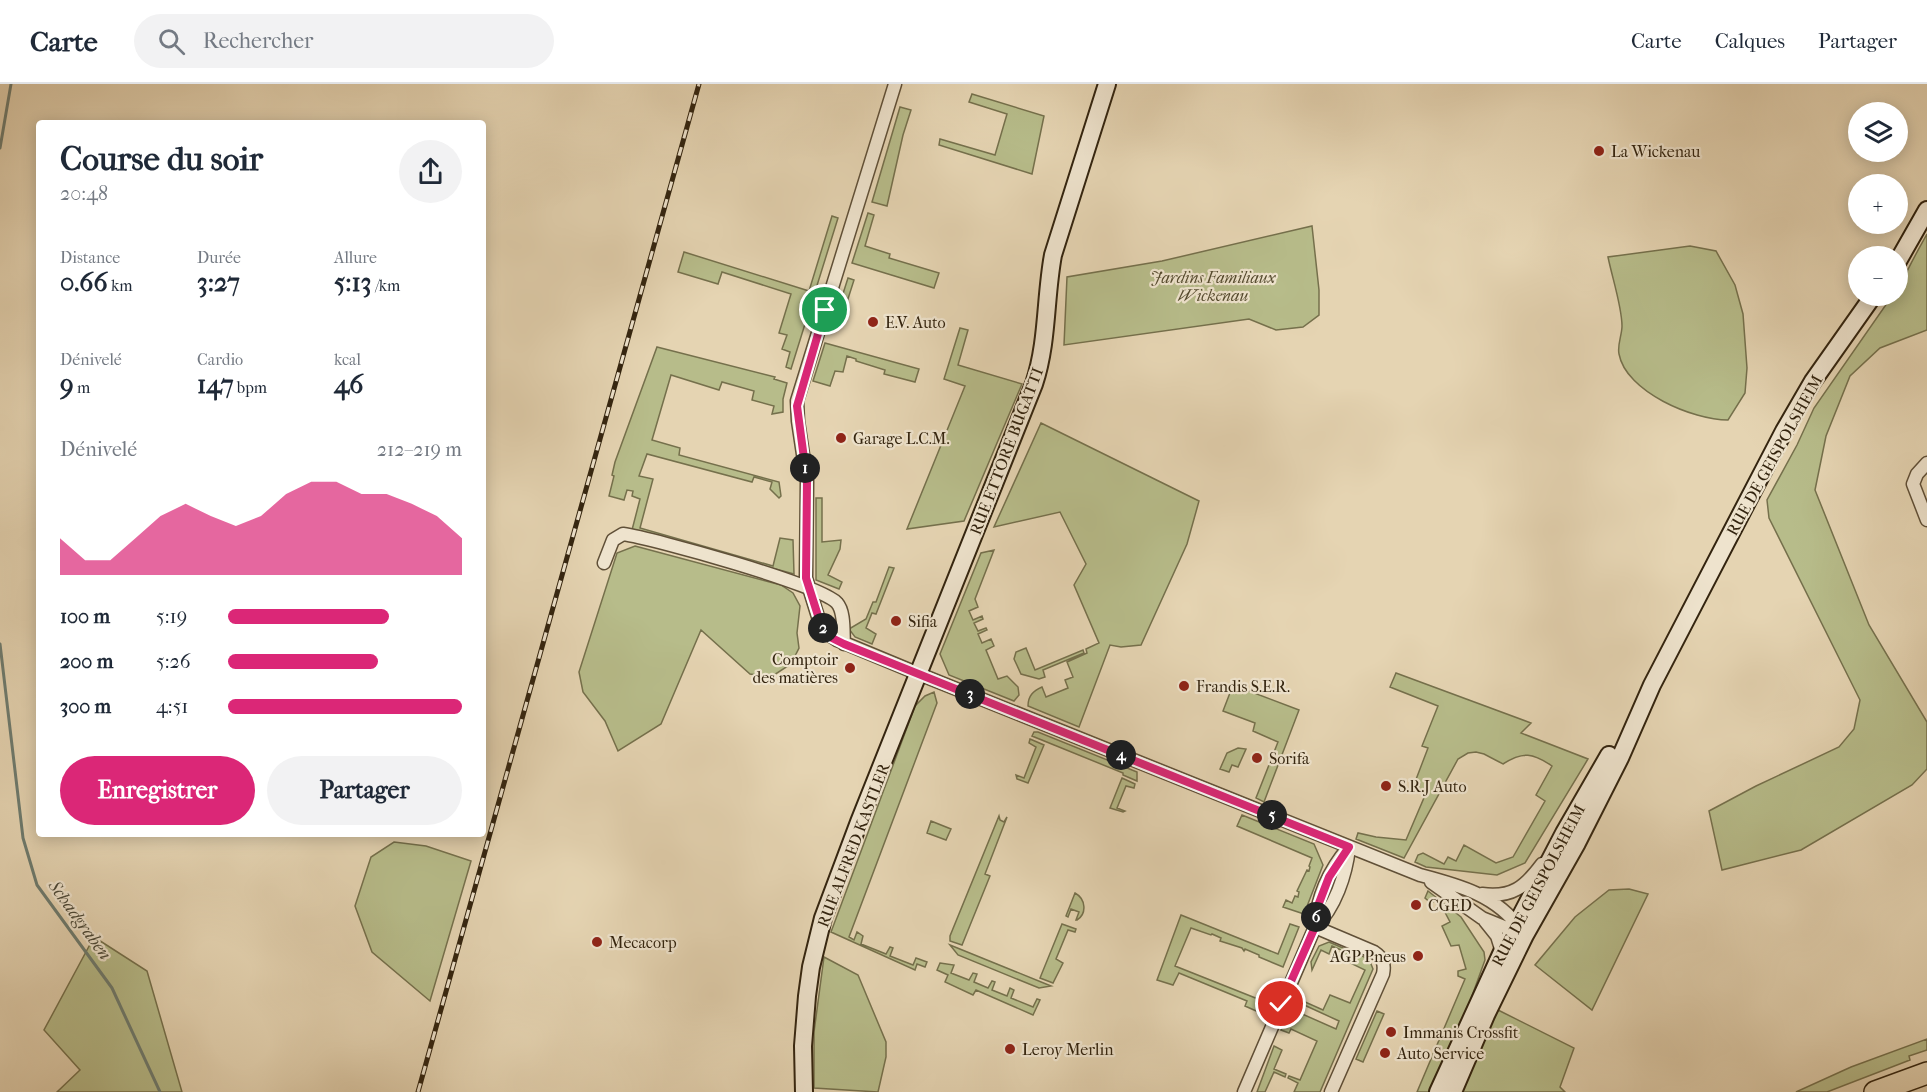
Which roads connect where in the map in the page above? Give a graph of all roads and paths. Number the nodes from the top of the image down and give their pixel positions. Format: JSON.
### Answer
{"nodes":[{"id":1,"x":895,"y":84,"type":"edge"},
{"id":2,"x":1107,"y":84,"type":"edge"},
{"id":3,"x":1925,"y":209,"type":"edge"},
{"id":4,"x":1906,"y":246,"type":"edge"},
{"id":5,"x":1865,"y":306,"type":"edge"},
{"id":6,"x":1927,"y":463,"type":"edge"},
{"id":7,"x":1927,"y":520,"type":"edge"},
{"id":8,"x":604,"y":563,"type":"dead end"},
{"id":9,"x":808,"y":588,"type":"junction"},
{"id":10,"x":844,"y":644,"type":"junction"},
{"id":11,"x":919,"y":674,"type":"junction"},
{"id":12,"x":1652,"y":685,"type":"junction"},
{"id":13,"x":1563,"y":833,"type":"junction"},
{"id":14,"x":1349,"y":847,"type":"junction"},
{"id":15,"x":1419,"y":875,"type":"junction"},
{"id":16,"x":1482,"y":894,"type":"junction"},
{"id":17,"x":1482,"y":918,"type":"junction"},
{"id":18,"x":1315,"y":927,"type":"junction"},
{"id":19,"x":1518,"y":930,"type":"junction"},
{"id":20,"x":1502,"y":952,"type":"junction"},
{"id":21,"x":1927,"y":1073,"type":"edge"},
{"id":22,"x":804,"y":1092,"type":"edge"},
{"id":23,"x":1244,"y":1092,"type":"edge"},
{"id":24,"x":1331,"y":1092,"type":"edge"},
{"id":25,"x":1438,"y":1092,"type":"edge"},
{"id":26,"x":1453,"y":1092,"type":"edge"},
{"id":27,"x":1875,"y":1092,"type":"edge"}],
"edges":[{"from":1,"to":9,"type":"street"},
{"from":2,"to":11,"type":"main road","name":"RUE ETTORE BUGATTI"},
{"from":3,"to":4,"type":"main road"},
{"from":5,"to":12,"type":"main road","name":"RUE DE GEISPOLSHEIM"},
{"from":6,"to":7,"type":"street"},
{"from":8,"to":9,"type":"street"},
{"from":9,"to":10,"type":"street"},
{"from":9,"to":10,"type":"street"},
{"from":10,"to":11,"type":"street"},
{"from":11,"to":14,"type":"street"},
{"from":11,"to":22,"type":"main road","name":"RUE ALFRED KASTLER"},
{"from":12,"to":13,"type":"main road","name":"RUE DE GEISPOLSHEIM"},
{"from":12,"to":19,"type":"main road","name":"RUE DE GEISPOLSHEIM"},
{"from":13,"to":16,"type":"street"},
{"from":13,"to":19,"type":"main road","name":"RUE DE GEISPOLSHEIM"},
{"from":14,"to":15,"type":"street"},
{"from":14,"to":18,"type":"street"},
{"from":15,"to":16,"type":"street"},
{"from":15,"to":17,"type":"street"},
{"from":16,"to":19,"type":"street"},
{"from":17,"to":19,"type":"street"},
{"from":17,"to":20,"type":"street"},
{"from":18,"to":23,"type":"street"},
{"from":18,"to":24,"type":"street"},
{"from":19,"to":20,"type":"main road","name":"RUE DE GEISPOLSHEIM"},
{"from":19,"to":26,"type":"main road","name":"RUE DE GEISPOLSHEIM"},
{"from":20,"to":25,"type":"main road","name":"RUE DE GEISPOLSHEIM"},
{"from":21,"to":27,"type":"highway"}]}
